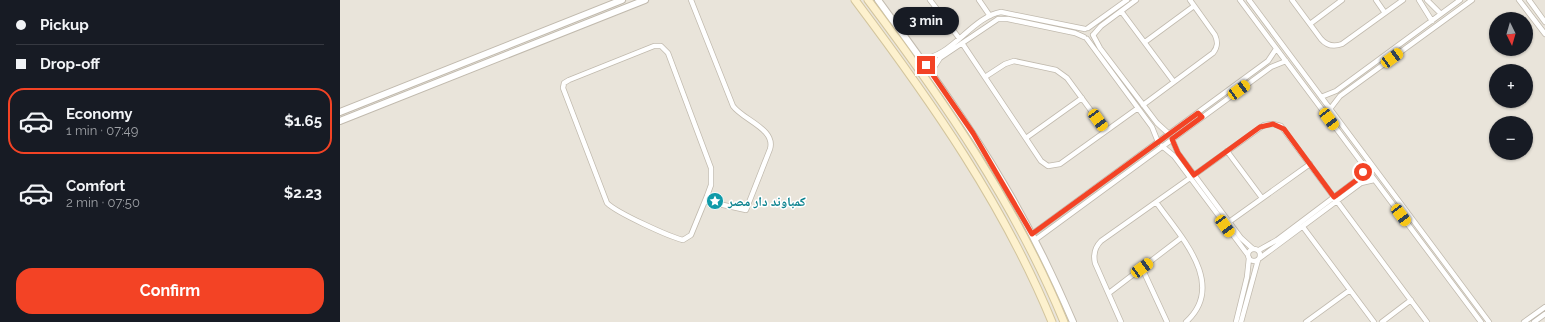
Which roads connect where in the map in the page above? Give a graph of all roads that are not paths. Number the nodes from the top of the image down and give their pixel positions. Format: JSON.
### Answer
{"nodes":[{"id":1,"x":622,"y":0,"type":"edge"},
{"id":2,"x":645,"y":0,"type":"edge"},
{"id":3,"x":691,"y":0,"type":"edge"},
{"id":4,"x":855,"y":0,"type":"edge"},
{"id":5,"x":868,"y":0,"type":"edge"},
{"id":6,"x":878,"y":0,"type":"edge"},
{"id":7,"x":930,"y":0,"type":"edge"},
{"id":8,"x":979,"y":0,"type":"edge"},
{"id":9,"x":1127,"y":0,"type":"edge"},
{"id":10,"x":1136,"y":0,"type":"edge"},
{"id":11,"x":1190,"y":0,"type":"edge"},
{"id":12,"x":1240,"y":0,"type":"edge"},
{"id":13,"x":1249,"y":0,"type":"edge"},
{"id":14,"x":1292,"y":0,"type":"edge"},
{"id":15,"x":1342,"y":0,"type":"edge"},
{"id":16,"x":1376,"y":0,"type":"edge"},
{"id":17,"x":1403,"y":0,"type":"edge"},
{"id":18,"x":1419,"y":0,"type":"edge"},
{"id":19,"x":1427,"y":0,"type":"edge"},
{"id":20,"x":1460,"y":0,"type":"edge"},
{"id":21,"x":1472,"y":0,"type":"edge"},
{"id":22,"x":1519,"y":0,"type":"edge"},
{"id":23,"x":1529,"y":0,"type":"edge"},
{"id":24,"x":1194,"y":6,"type":"junction"},
{"id":25,"x":1121,"y":11,"type":"junction"},
{"id":26,"x":1258,"y":13,"type":"junction"},
{"id":27,"x":1386,"y":13,"type":"junction"},
{"id":28,"x":1441,"y":14,"type":"junction"},
{"id":29,"x":990,"y":16,"type":"junction"},
{"id":30,"x":1253,"y":17,"type":"junction"},
{"id":31,"x":1432,"y":21,"type":"junction"},
{"id":32,"x":1545,"y":22,"type":"edge"},
{"id":33,"x":1310,"y":24,"type":"junction"},
{"id":34,"x":1086,"y":29,"type":"junction"},
{"id":35,"x":1545,"y":34,"type":"edge"},
{"id":36,"x":1094,"y":35,"type":"junction"},
{"id":37,"x":1085,"y":38,"type":"junction"},
{"id":38,"x":961,"y":41,"type":"junction"},
{"id":39,"x":1145,"y":42,"type":"junction"},
{"id":40,"x":1276,"y":49,"type":"junction"},
{"id":41,"x":921,"y":59,"type":"junction"},
{"id":42,"x":1286,"y":61,"type":"junction"},
{"id":43,"x":1377,"y":62,"type":"junction"},
{"id":44,"x":1381,"y":67,"type":"junction"},
{"id":45,"x":1255,"y":71,"type":"junction"},
{"id":46,"x":931,"y":72,"type":"junction"},
{"id":47,"x":1258,"y":76,"type":"junction"},
{"id":48,"x":985,"y":77,"type":"junction"},
{"id":49,"x":1174,"y":82,"type":"junction"},
{"id":50,"x":1317,"y":92,"type":"junction"},
{"id":51,"x":1311,"y":95,"type":"junction"},
{"id":52,"x":1321,"y":97,"type":"junction"},
{"id":53,"x":1082,"y":98,"type":"junction"},
{"id":54,"x":1143,"y":105,"type":"junction"},
{"id":55,"x":1138,"y":108,"type":"junction"},
{"id":56,"x":1330,"y":109,"type":"junction"},
{"id":57,"x":340,"y":112,"type":"edge"},
{"id":58,"x":1198,"y":113,"type":"junction"},
{"id":59,"x":1202,"y":117,"type":"junction"},
{"id":60,"x":340,"y":121,"type":"edge"},
{"id":61,"x":1106,"y":131,"type":"junction"},
{"id":62,"x":1169,"y":134,"type":"junction"},
{"id":63,"x":1026,"y":138,"type":"junction"},
{"id":64,"x":1172,"y":139,"type":"junction"},
{"id":65,"x":1158,"y":142,"type":"junction"},
{"id":66,"x":1162,"y":146,"type":"junction"},
{"id":67,"x":1227,"y":151,"type":"junction"},
{"id":68,"x":1310,"y":164,"type":"junction"},
{"id":69,"x":1365,"y":168,"type":"junction"},
{"id":70,"x":1192,"y":176,"type":"junction"},
{"id":71,"x":1374,"y":180,"type":"junction"},
{"id":72,"x":1262,"y":198,"type":"junction"},
{"id":73,"x":1336,"y":199,"type":"junction"},
{"id":74,"x":705,"y":201,"type":"junction"},
{"id":75,"x":1156,"y":202,"type":"junction"},
{"id":76,"x":1229,"y":222,"type":"junction"},
{"id":77,"x":1303,"y":227,"type":"junction"},
{"id":78,"x":1034,"y":237,"type":"junction"},
{"id":79,"x":1181,"y":238,"type":"junction"},
{"id":80,"x":1432,"y":246,"type":"junction"},
{"id":81,"x":1253,"y":249,"type":"junction"},
{"id":82,"x":1259,"y":250,"type":"junction"},
{"id":83,"x":1427,"y":250,"type":"junction"},
{"id":84,"x":1248,"y":257,"type":"junction"},
{"id":85,"x":1259,"y":259,"type":"junction"},
{"id":86,"x":1142,"y":268,"type":"junction"},
{"id":87,"x":1350,"y":290,"type":"junction"},
{"id":88,"x":1109,"y":292,"type":"junction"},
{"id":89,"x":1054,"y":297,"type":"junction"},
{"id":90,"x":1411,"y":300,"type":"junction"},
{"id":91,"x":1044,"y":302,"type":"junction"},
{"id":92,"x":1545,"y":307,"type":"edge"},
{"id":93,"x":1545,"y":314,"type":"edge"},
{"id":94,"x":1063,"y":318,"type":"edge"},
{"id":95,"x":1052,"y":321,"type":"edge"},
{"id":96,"x":1073,"y":322,"type":"edge"},
{"id":97,"x":1121,"y":322,"type":"edge"},
{"id":98,"x":1167,"y":322,"type":"edge"},
{"id":99,"x":1186,"y":322,"type":"edge"},
{"id":100,"x":1236,"y":322,"type":"edge"},
{"id":101,"x":1241,"y":322,"type":"edge"},
{"id":102,"x":1306,"y":322,"type":"edge"},
{"id":103,"x":1374,"y":322,"type":"edge"},
{"id":104,"x":1382,"y":322,"type":"edge"},
{"id":105,"x":1427,"y":322,"type":"edge"},
{"id":106,"x":1481,"y":322,"type":"edge"},
{"id":107,"x":1489,"y":322,"type":"edge"},
{"id":108,"x":1524,"y":322,"type":"edge"},
{"id":109,"x":1534,"y":322,"type":"edge"}],
"edges":[{"from":1,"to":57,"type":"street"},
{"from":2,"to":60,"type":"street"},
{"from":3,"to":74,"type":"street"},
{"from":4,"to":91,"type":"main road"},
{"from":5,"to":89,"type":"main road"},
{"from":6,"to":41,"type":"street"},
{"from":7,"to":38,"type":"street"},
{"from":8,"to":29,"type":"street"},
{"from":9,"to":34,"type":"street"},
{"from":10,"to":25,"type":"street"},
{"from":11,"to":24,"type":"street"},
{"from":12,"to":30,"type":"street"},
{"from":13,"to":26,"type":"street"},
{"from":14,"to":33,"type":"street"},
{"from":15,"to":33,"type":"street"},
{"from":16,"to":27,"type":"street"},
{"from":17,"to":27,"type":"street"},
{"from":18,"to":31,"type":"street"},
{"from":19,"to":28,"type":"street"},
{"from":20,"to":28,"type":"street"},
{"from":21,"to":44,"type":"street"},
{"from":22,"to":35,"type":"street"},
{"from":23,"to":32,"type":"street"},
{"from":24,"to":39,"type":"street"},
{"from":24,"to":49,"type":"street"},
{"from":25,"to":36,"type":"street"},
{"from":25,"to":39,"type":"street"},
{"from":26,"to":30,"type":"street"},
{"from":26,"to":50,"type":"street"},
{"from":27,"to":33,"type":"street"},
{"from":28,"to":31,"type":"street"},
{"from":29,"to":34,"type":"street"},
{"from":29,"to":38,"type":"street"},
{"from":30,"to":40,"type":"street"},
{"from":31,"to":43,"type":"street"},
{"from":34,"to":36,"type":"street"},
{"from":34,"to":37,"type":"street"},
{"from":36,"to":37,"type":"street"},
{"from":36,"to":54,"type":"street"},
{"from":37,"to":38,"type":"street"},
{"from":37,"to":55,"type":"street"},
{"from":38,"to":41,"type":"street"},
{"from":38,"to":46,"type":"street"},
{"from":38,"to":48,"type":"street"},
{"from":39,"to":49,"type":"street"},
{"from":40,"to":42,"type":"street"},
{"from":40,"to":45,"type":"street"},
{"from":41,"to":46,"type":"street"},
{"from":42,"to":47,"type":"street"},
{"from":42,"to":51,"type":"street"},
{"from":43,"to":44,"type":"street"},
{"from":43,"to":52,"type":"street"},
{"from":44,"to":56,"type":"street"},
{"from":45,"to":47,"type":"street"},
{"from":45,"to":58,"type":"street"},
{"from":46,"to":78,"type":"street"},
{"from":47,"to":59,"type":"street"},
{"from":48,"to":53,"type":"street"},
{"from":48,"to":63,"type":"street"},
{"from":49,"to":54,"type":"street"},
{"from":50,"to":51,"type":"street"},
{"from":50,"to":52,"type":"street"},
{"from":51,"to":69,"type":"street"},
{"from":52,"to":56,"type":"street"},
{"from":53,"to":61,"type":"street"},
{"from":53,"to":63,"type":"street"},
{"from":54,"to":62,"type":"street"},
{"from":55,"to":61,"type":"street"},
{"from":55,"to":65,"type":"street"},
{"from":56,"to":80,"type":"street"},
{"from":58,"to":59,"type":"street"},
{"from":58,"to":62,"type":"street"},
{"from":59,"to":64,"type":"street"},
{"from":61,"to":63,"type":"street"},
{"from":62,"to":65,"type":"street"},
{"from":64,"to":66,"type":"street"},
{"from":64,"to":70,"type":"street"},
{"from":65,"to":78,"type":"street"},
{"from":66,"to":70,"type":"street"},
{"from":66,"to":78,"type":"street"},
{"from":67,"to":68,"type":"street"},
{"from":67,"to":70,"type":"street"},
{"from":67,"to":72,"type":"street"},
{"from":68,"to":72,"type":"street"},
{"from":68,"to":73,"type":"street"},
{"from":69,"to":71,"type":"street"},
{"from":69,"to":73,"type":"street"},
{"from":70,"to":75,"type":"street"},
{"from":70,"to":76,"type":"street"},
{"from":70,"to":84,"type":"street"},
{"from":71,"to":73,"type":"street"},
{"from":71,"to":83,"type":"street"},
{"from":72,"to":76,"type":"street"},
{"from":73,"to":77,"type":"street"},
{"from":73,"to":82,"type":"street"},
{"from":73,"to":90,"type":"street"},
{"from":74,"to":74,"type":"street"},
{"from":75,"to":79,"type":"street"},
{"from":75,"to":88,"type":"street"},
{"from":76,"to":81,"type":"street"},
{"from":77,"to":85,"type":"street"},
{"from":77,"to":87,"type":"street"},
{"from":78,"to":96,"type":"street"},
{"from":79,"to":86,"type":"street"},
{"from":79,"to":99,"type":"street"},
{"from":80,"to":83,"type":"street"},
{"from":80,"to":107,"type":"street"},
{"from":81,"to":82,"type":"street"},
{"from":81,"to":84,"type":"street"},
{"from":82,"to":85,"type":"street"},
{"from":83,"to":106,"type":"street"},
{"from":84,"to":85,"type":"street"},
{"from":84,"to":100,"type":"street"},
{"from":85,"to":101,"type":"street"},
{"from":86,"to":88,"type":"street"},
{"from":86,"to":98,"type":"street"},
{"from":87,"to":102,"type":"street"},
{"from":87,"to":103,"type":"street"},
{"from":88,"to":97,"type":"street"},
{"from":89,"to":91,"type":"main road"},
{"from":89,"to":94,"type":"main road"},
{"from":90,"to":104,"type":"street"},
{"from":90,"to":105,"type":"street"},
{"from":91,"to":95,"type":"main road"},
{"from":92,"to":108,"type":"street"},
{"from":93,"to":109,"type":"street"},
{"from":94,"to":95,"type":"main road"}]}
